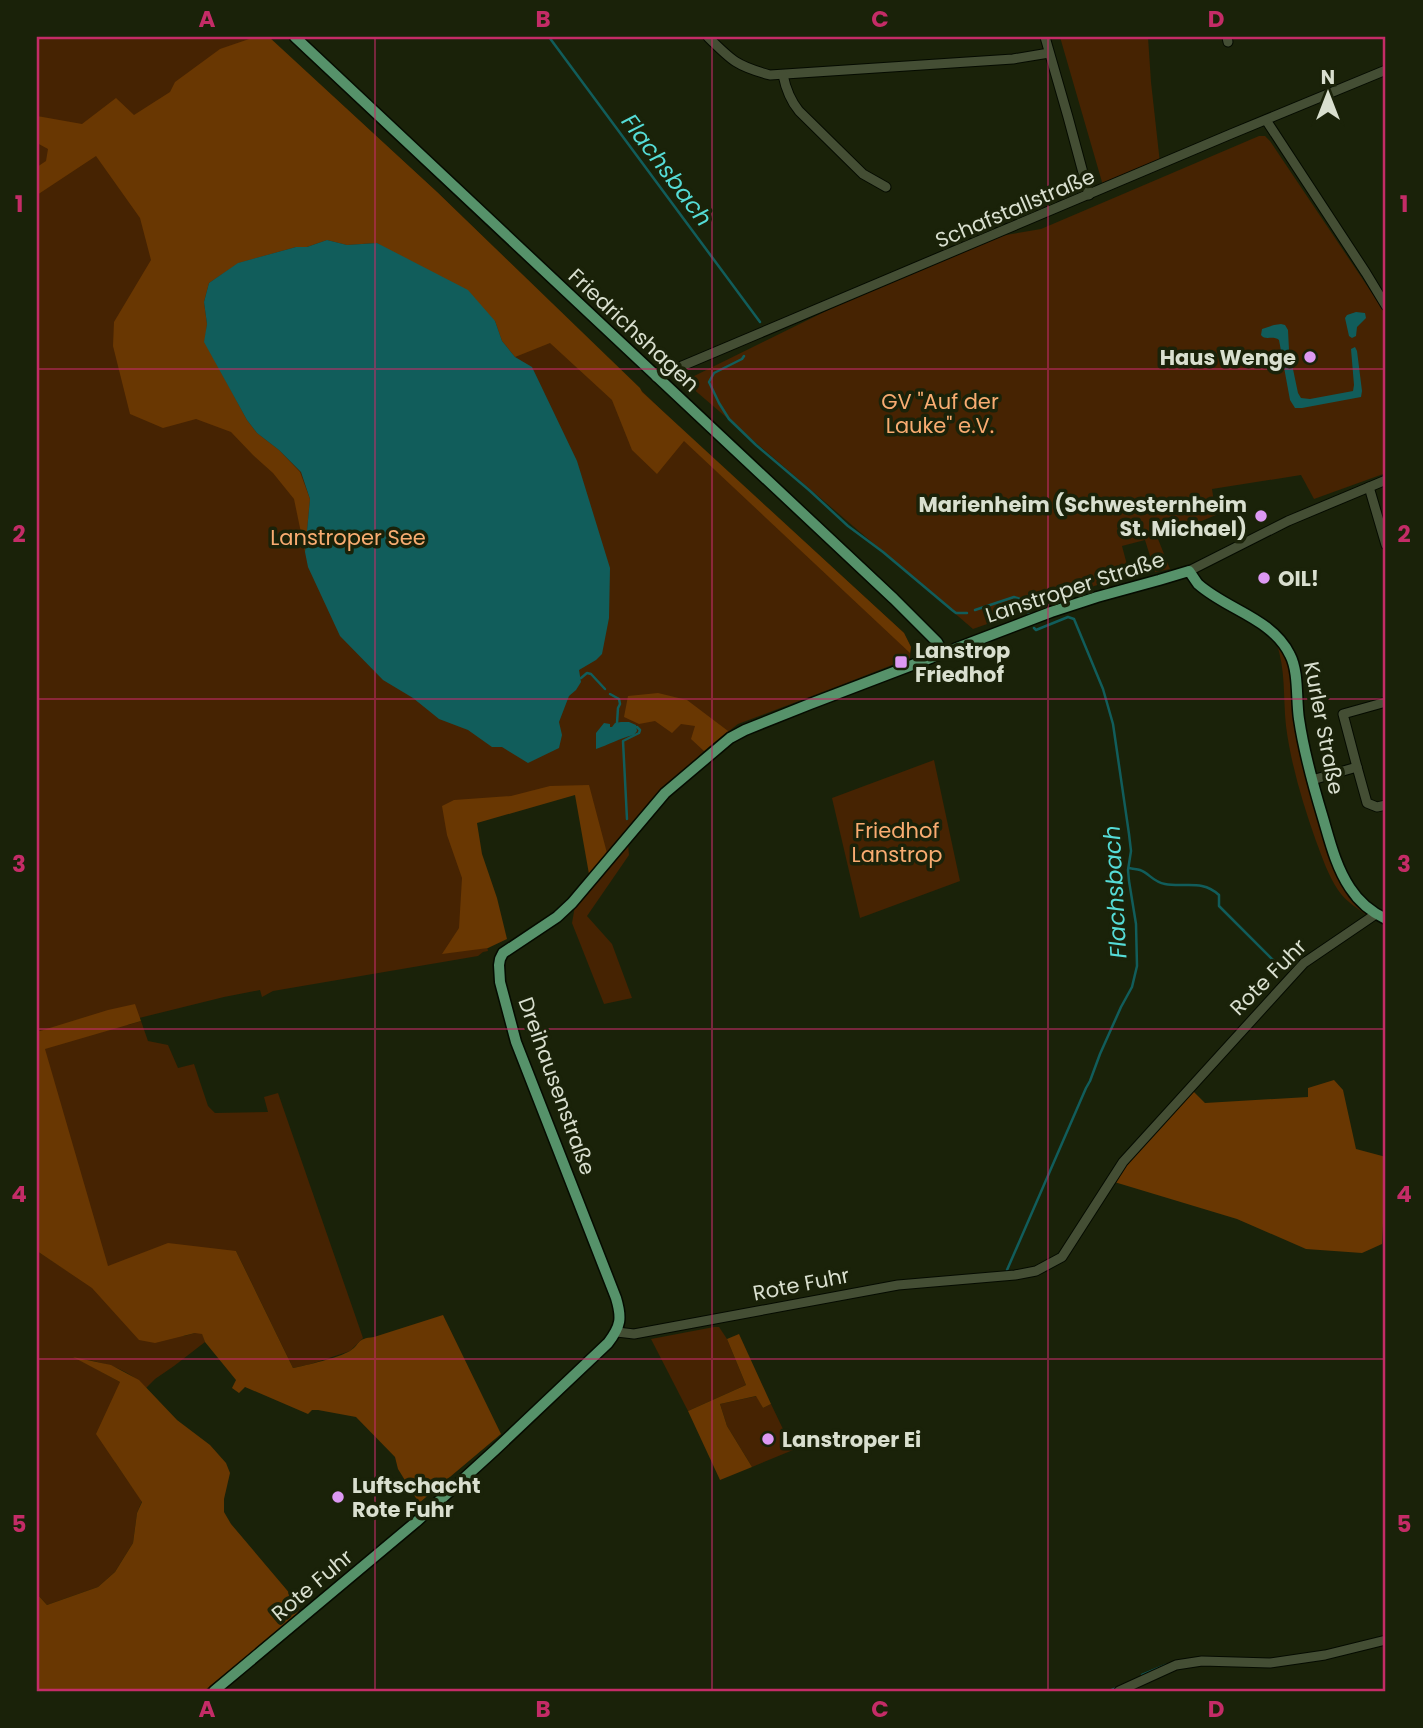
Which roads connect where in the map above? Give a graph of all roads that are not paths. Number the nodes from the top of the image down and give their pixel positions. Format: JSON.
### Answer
{"nodes":[{"id":1,"x":295,"y":37,"type":"edge"},
{"id":2,"x":708,"y":37,"type":"edge"},
{"id":3,"x":1045,"y":37,"type":"edge"},
{"id":4,"x":1049,"y":53,"type":"junction"},
{"id":5,"x":1386,"y":70,"type":"edge"},
{"id":6,"x":783,"y":75,"type":"junction"},
{"id":7,"x":1266,"y":120,"type":"junction"},
{"id":8,"x":886,"y":187,"type":"dead end"},
{"id":9,"x":1088,"y":195,"type":"junction"},
{"id":10,"x":1386,"y":306,"type":"edge"},
{"id":11,"x":656,"y":377,"type":"junction"},
{"id":12,"x":1386,"y":480,"type":"edge"},
{"id":13,"x":1369,"y":487,"type":"junction"},
{"id":14,"x":1386,"y":545,"type":"edge"},
{"id":15,"x":1189,"y":571,"type":"junction"},
{"id":16,"x":943,"y":653,"type":"junction"},
{"id":17,"x":1386,"y":702,"type":"edge"},
{"id":18,"x":810,"y":704,"type":"joint"},
{"id":19,"x":1357,"y":767,"type":"junction"},
{"id":20,"x":1312,"y":780,"type":"junction"},
{"id":21,"x":1386,"y":805,"type":"edge"},
{"id":22,"x":1381,"y":917,"type":"edge"},
{"id":23,"x":617,"y":1332,"type":"junction"},
{"id":24,"x":1386,"y":1640,"type":"edge"},
{"id":25,"x":214,"y":1691,"type":"edge"},
{"id":26,"x":1119,"y":1691,"type":"edge"}],
"edges":[{"from":1,"to":11,"type":"main road","name":"Friedrichshagen"},
{"from":2,"to":6,"type":"street"},
{"from":3,"to":4,"type":"street"},
{"from":4,"to":6,"type":"street"},
{"from":4,"to":9,"type":"street"},
{"from":5,"to":7,"type":"street","name":"Schafstallstraße"},
{"from":6,"to":8,"type":"street"},
{"from":7,"to":9,"type":"street","name":"Schafstallstraße"},
{"from":7,"to":10,"type":"street"},
{"from":9,"to":11,"type":"street","name":"Schafstallstraße"},
{"from":11,"to":16,"type":"main road","name":"Friedrichshagen"},
{"from":12,"to":13,"type":"street","name":"Lanstroper Straße"},
{"from":13,"to":14,"type":"street"},
{"from":13,"to":15,"type":"street","name":"Lanstroper Straße"},
{"from":15,"to":16,"type":"main road","name":"Lanstroper Straße"},
{"from":15,"to":20,"type":"main road","name":"Kurler Straße"},
{"from":16,"to":18,"type":"main road","name":"Lanstroper Straße"},
{"from":17,"to":19,"type":"street"},
{"from":18,"to":23,"type":"main road","name":"Dreihausenstraße"},
{"from":19,"to":20,"type":"street"},
{"from":19,"to":21,"type":"street"},
{"from":20,"to":22,"type":"main road","name":"Kurler Straße"},
{"from":22,"to":23,"type":"street","name":"Rote Fuhr"},
{"from":23,"to":25,"type":"main road","name":"Rote Fuhr"},
{"from":24,"to":26,"type":"street"}]}
